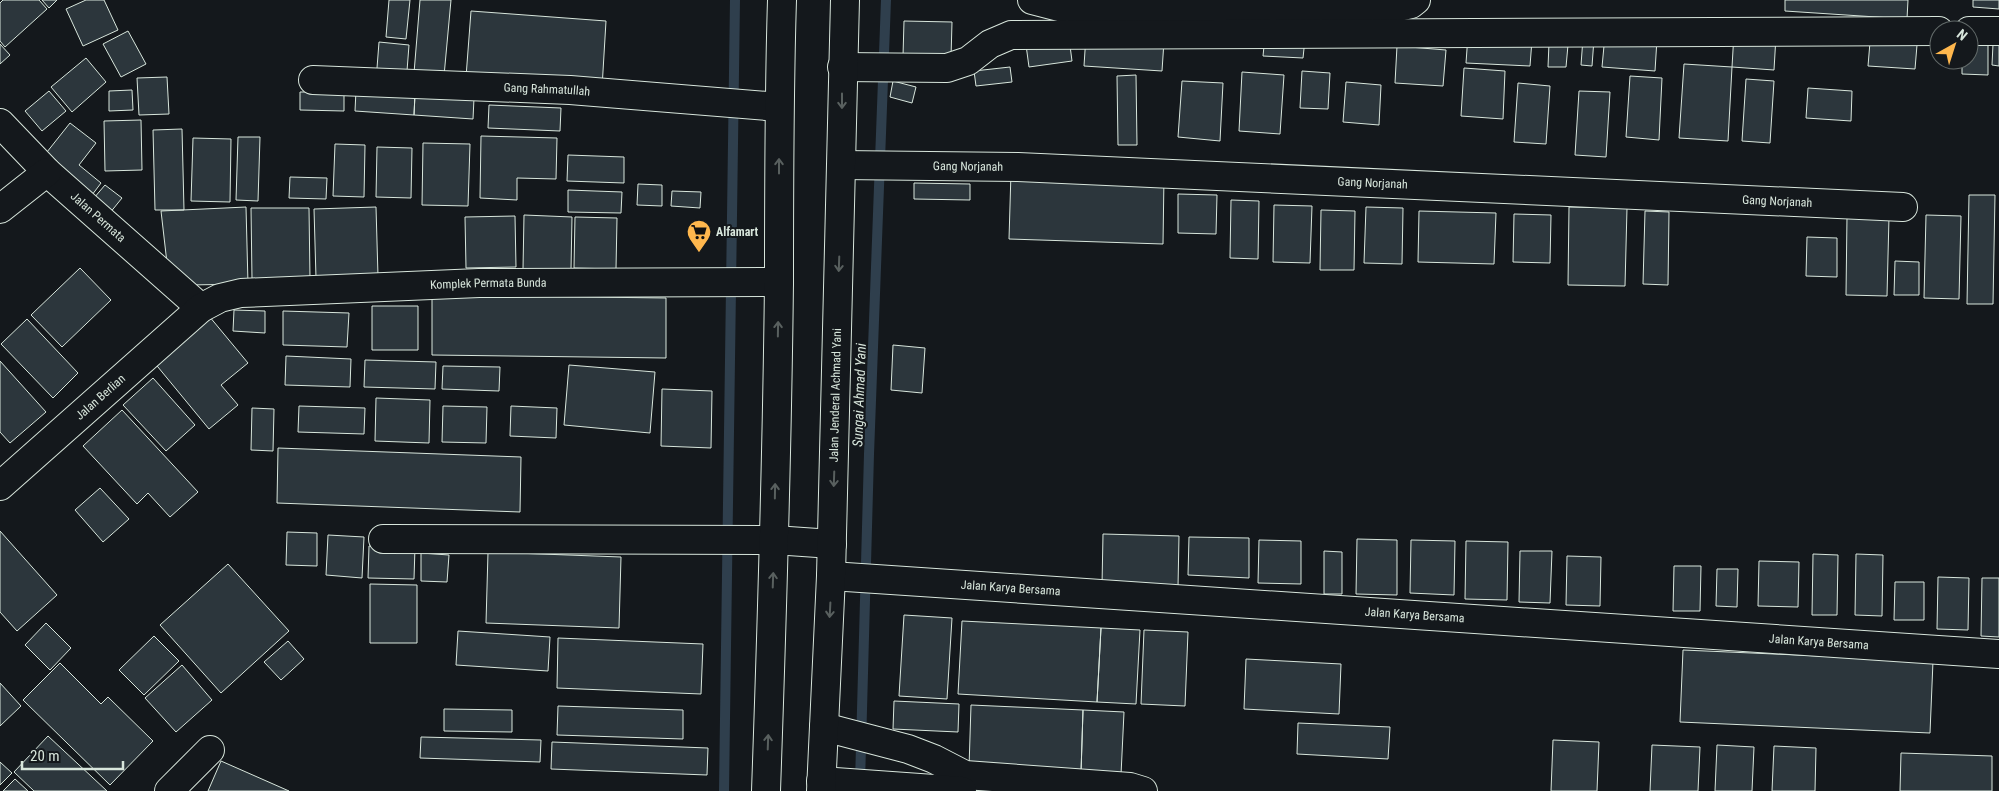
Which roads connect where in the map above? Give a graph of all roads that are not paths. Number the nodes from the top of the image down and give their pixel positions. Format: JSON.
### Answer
{"nodes":[{"id":1,"x":782,"y":0,"type":"edge"},
{"id":2,"x":845,"y":0,"type":"edge"},
{"id":3,"x":1032,"y":0,"type":"edge"},
{"id":4,"x":1416,"y":0,"type":"edge"},
{"id":5,"x":1929,"y":31,"type":"edge"},
{"id":6,"x":1979,"y":31,"type":"edge"},
{"id":7,"x":1999,"y":31,"type":"edge"},
{"id":8,"x":842,"y":67,"type":"junction"},
{"id":9,"x":313,"y":80,"type":"dead end"},
{"id":10,"x":779,"y":107,"type":"junction"},
{"id":11,"x":0,"y":123,"type":"edge"},
{"id":12,"x":842,"y":164,"type":"junction"},
{"id":13,"x":47,"y":172,"type":"junction"},
{"id":14,"x":1903,"y":206,"type":"dead end"},
{"id":15,"x":0,"y":209,"type":"edge"},
{"id":16,"x":779,"y":282,"type":"junction"},
{"id":17,"x":201,"y":308,"type":"junction"},
{"id":18,"x":0,"y":486,"type":"edge"},
{"id":19,"x":383,"y":539,"type":"dead end"},
{"id":20,"x":774,"y":540,"type":"junction"},
{"id":21,"x":832,"y":544,"type":"junction"},
{"id":22,"x":831,"y":576,"type":"junction"},
{"id":23,"x":1999,"y":654,"type":"edge"},
{"id":24,"x":824,"y":727,"type":"junction"},
{"id":25,"x":210,"y":750,"type":"dead end"},
{"id":26,"x":821,"y":786,"type":"edge"},
{"id":27,"x":169,"y":791,"type":"edge"},
{"id":28,"x":766,"y":791,"type":"edge"},
{"id":29,"x":962,"y":791,"type":"edge"},
{"id":30,"x":1143,"y":791,"type":"edge"}],
"edges":[{"from":1,"to":10,"type":"main road"},
{"from":2,"to":8,"type":"main road","name":"Jalan Jenderal Achmad Yani"},
{"from":3,"to":4,"type":"main road"},
{"from":5,"to":8,"type":"main road"},
{"from":6,"to":7,"type":"main road"},
{"from":8,"to":12,"type":"main road","name":"Jalan Jenderal Achmad Yani","one_way":true},
{"from":9,"to":10,"type":"main road","name":"Gang Rahmatullah"},
{"from":16,"to":10,"type":"main road","one_way":true},
{"from":11,"to":13,"type":"main road","name":"Jalan Permata"},
{"from":12,"to":14,"type":"main road","name":"Gang Norjanah"},
{"from":12,"to":21,"type":"main road","name":"Jalan Jenderal Achmad Yani","one_way":true},
{"from":13,"to":15,"type":"main road"},
{"from":13,"to":17,"type":"main road","name":"Jalan Permata"},
{"from":16,"to":17,"type":"main road","name":"Komplek Permata Bunda"},
{"from":20,"to":16,"type":"main road","one_way":true},
{"from":17,"to":18,"type":"main road","name":"Jalan Berlian"},
{"from":19,"to":20,"type":"main road"},
{"from":20,"to":21,"type":"main road"},
{"from":28,"to":20,"type":"main road","one_way":true},
{"from":21,"to":22,"type":"main road","name":"Jalan Jenderal Achmad Yani"},
{"from":22,"to":23,"type":"main road","name":"Jalan Karya Bersama"},
{"from":22,"to":24,"type":"main road","name":"Jalan Jenderal Achmad Yani","one_way":true},
{"from":24,"to":26,"type":"main road","name":"Jalan Jenderal Achmad Yani"},
{"from":24,"to":30,"type":"main road"},
{"from":25,"to":27,"type":"main road"},
{"from":26,"to":29,"type":"main road"}]}
